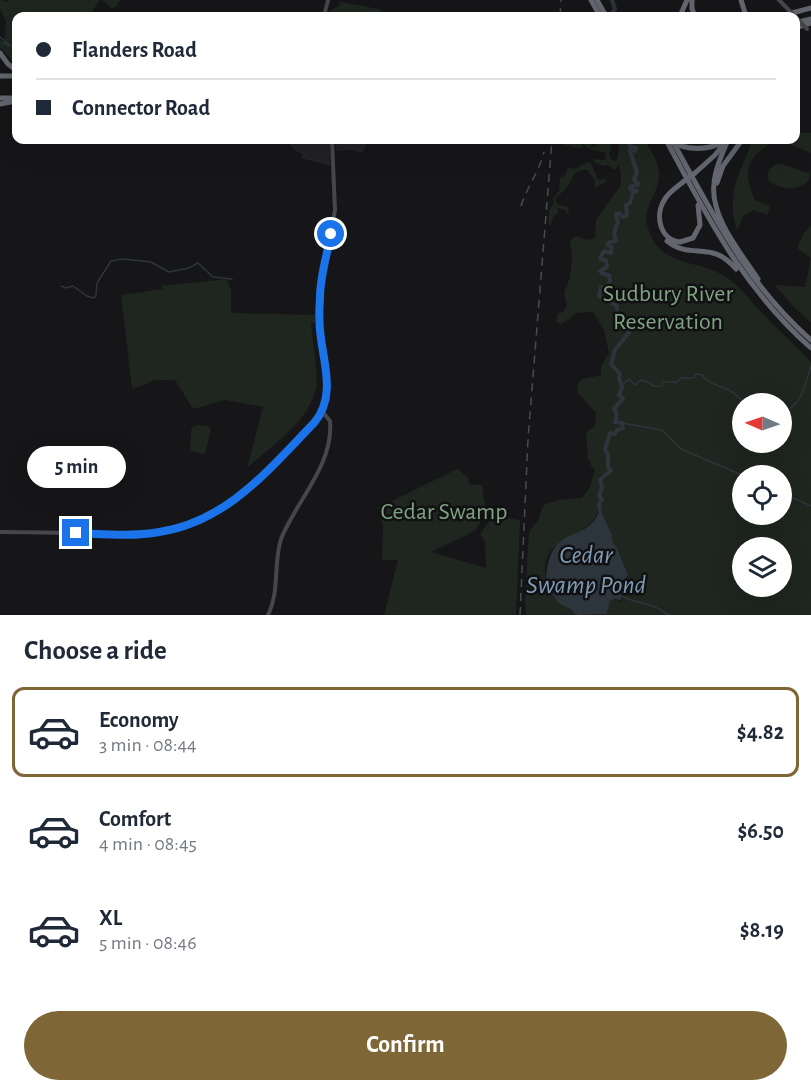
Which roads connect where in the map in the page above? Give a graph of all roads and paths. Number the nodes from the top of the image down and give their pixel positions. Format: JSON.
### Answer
{"nodes":[{"id":1,"x":779,"y":0,"type":"edge"},
{"id":2,"x":811,"y":8,"type":"edge"},
{"id":3,"x":791,"y":12,"type":"edge"},
{"id":4,"x":796,"y":12,"type":"edge"},
{"id":5,"x":0,"y":53,"type":"edge"},
{"id":6,"x":12,"y":67,"type":"edge"},
{"id":7,"x":332,"y":144,"type":"edge"},
{"id":8,"x":669,"y":144,"type":"edge"},
{"id":9,"x":674,"y":144,"type":"edge"},
{"id":10,"x":676,"y":144,"type":"edge"},
{"id":11,"x":718,"y":144,"type":"edge"},
{"id":12,"x":722,"y":144,"type":"edge"},
{"id":13,"x":725,"y":144,"type":"edge"},
{"id":14,"x":739,"y":144,"type":"edge"},
{"id":15,"x":672,"y":150,"type":"junction"},
{"id":16,"x":683,"y":181,"type":"junction"},
{"id":17,"x":725,"y":228,"type":"junction"},
{"id":18,"x":761,"y":297,"type":"junction"},
{"id":19,"x":784,"y":314,"type":"junction"},
{"id":20,"x":811,"y":340,"type":"edge"},
{"id":21,"x":811,"y":348,"type":"edge"},
{"id":22,"x":322,"y":411,"type":"junction"},
{"id":23,"x":0,"y":532,"type":"edge"},
{"id":24,"x":268,"y":615,"type":"edge"}],
"edges":[{"from":1,"to":3,"type":"main road","bridge":true},
{"from":2,"to":4,"type":"highway"},
{"from":5,"to":6,"type":"highway"},
{"from":7,"to":22,"type":"main road"},
{"from":8,"to":15,"type":"highway"},
{"from":9,"to":19,"type":"highway"},
{"from":10,"to":11,"type":"highway","bridge":true},
{"from":12,"to":16,"type":"highway","bridge":true},
{"from":13,"to":17,"type":"highway"},
{"from":14,"to":17,"type":"highway"},
{"from":15,"to":16,"type":"highway"},
{"from":15,"to":18,"type":"highway"},
{"from":16,"to":18,"type":"highway"},
{"from":17,"to":19,"type":"highway"},
{"from":18,"to":21,"type":"highway"},
{"from":19,"to":20,"type":"highway"},
{"from":22,"to":23,"type":"main road"},
{"from":22,"to":24,"type":"main road"}]}
